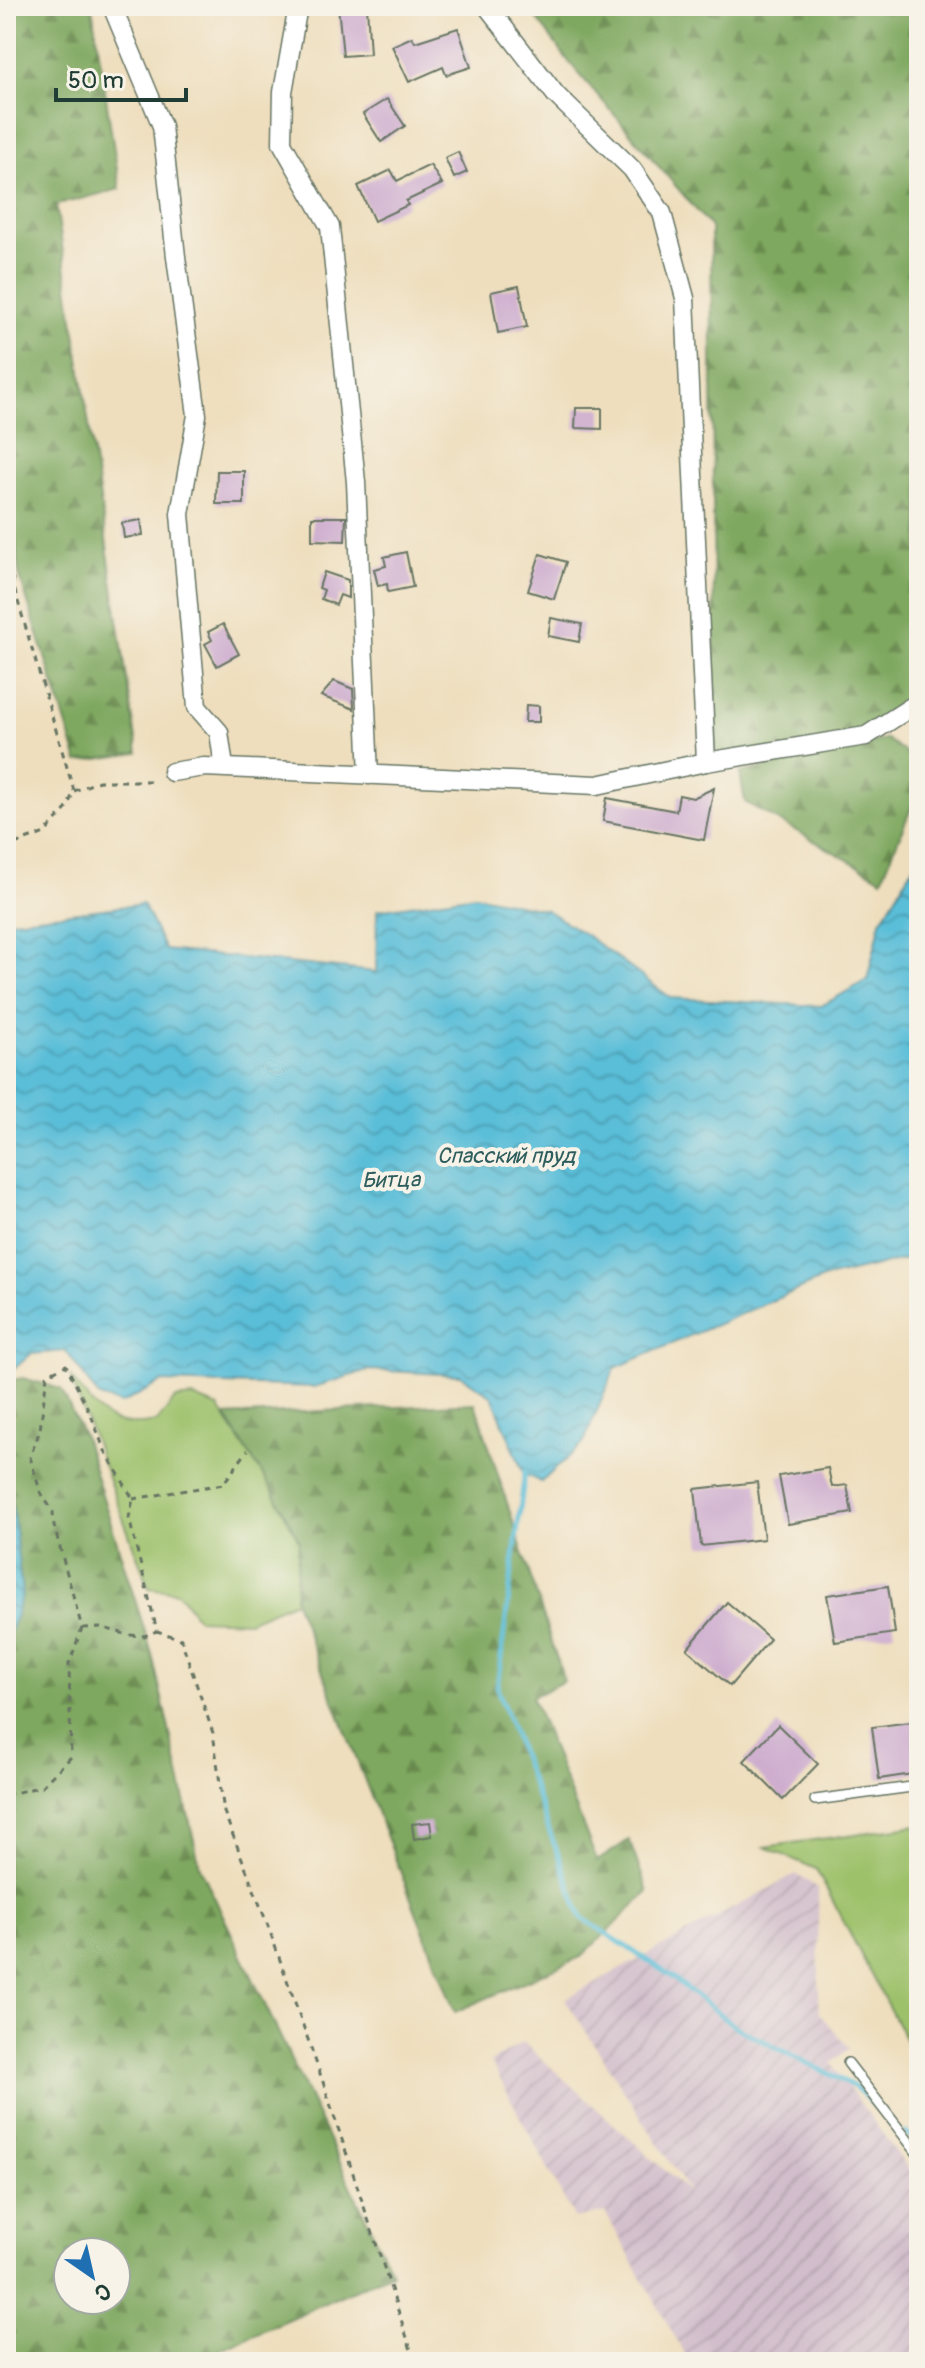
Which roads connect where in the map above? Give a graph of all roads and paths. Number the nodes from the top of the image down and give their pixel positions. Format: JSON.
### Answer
{"nodes":[{"id":1,"x":112,"y":6,"type":"edge"},
{"id":2,"x":298,"y":6,"type":"edge"},
{"id":3,"x":487,"y":6,"type":"edge"},
{"id":4,"x":6,"y":530,"type":"edge"},
{"id":5,"x":919,"y":702,"type":"edge"},
{"id":6,"x":706,"y":762,"type":"junction"},
{"id":7,"x":224,"y":767,"type":"junction"},
{"id":8,"x":369,"y":775,"type":"junction"},
{"id":9,"x":169,"y":777,"type":"joint"},
{"id":10,"x":74,"y":791,"type":"junction"},
{"id":11,"x":6,"y":847,"type":"edge"},
{"id":12,"x":248,"y":1450,"type":"dead end"},
{"id":13,"x":133,"y":1499,"type":"junction"},
{"id":14,"x":82,"y":1628,"type":"junction"},
{"id":15,"x":157,"y":1631,"type":"junction"},
{"id":16,"x":919,"y":1786,"type":"edge"},
{"id":17,"x":6,"y":1795,"type":"edge"},
{"id":18,"x":815,"y":1800,"type":"dead end"},
{"id":19,"x":848,"y":2063,"type":"dead end"},
{"id":20,"x":919,"y":2155,"type":"edge"},
{"id":21,"x":415,"y":2362,"type":"edge"}],
"edges":[{"from":1,"to":7,"type":"street"},
{"from":2,"to":8,"type":"street"},
{"from":3,"to":6,"type":"street"},
{"from":4,"to":10,"type":"path"},
{"from":5,"to":6,"type":"street"},
{"from":6,"to":8,"type":"street"},
{"from":7,"to":8,"type":"street"},
{"from":7,"to":9,"type":"street"},
{"from":9,"to":10,"type":"path"},
{"from":10,"to":11,"type":"path"},
{"from":12,"to":13,"type":"path"},
{"from":13,"to":14,"type":"path"},
{"from":13,"to":15,"type":"path"},
{"from":14,"to":15,"type":"path"},
{"from":14,"to":17,"type":"path"},
{"from":15,"to":21,"type":"path"},
{"from":16,"to":18,"type":"lane"},
{"from":19,"to":20,"type":"lane"}]}
